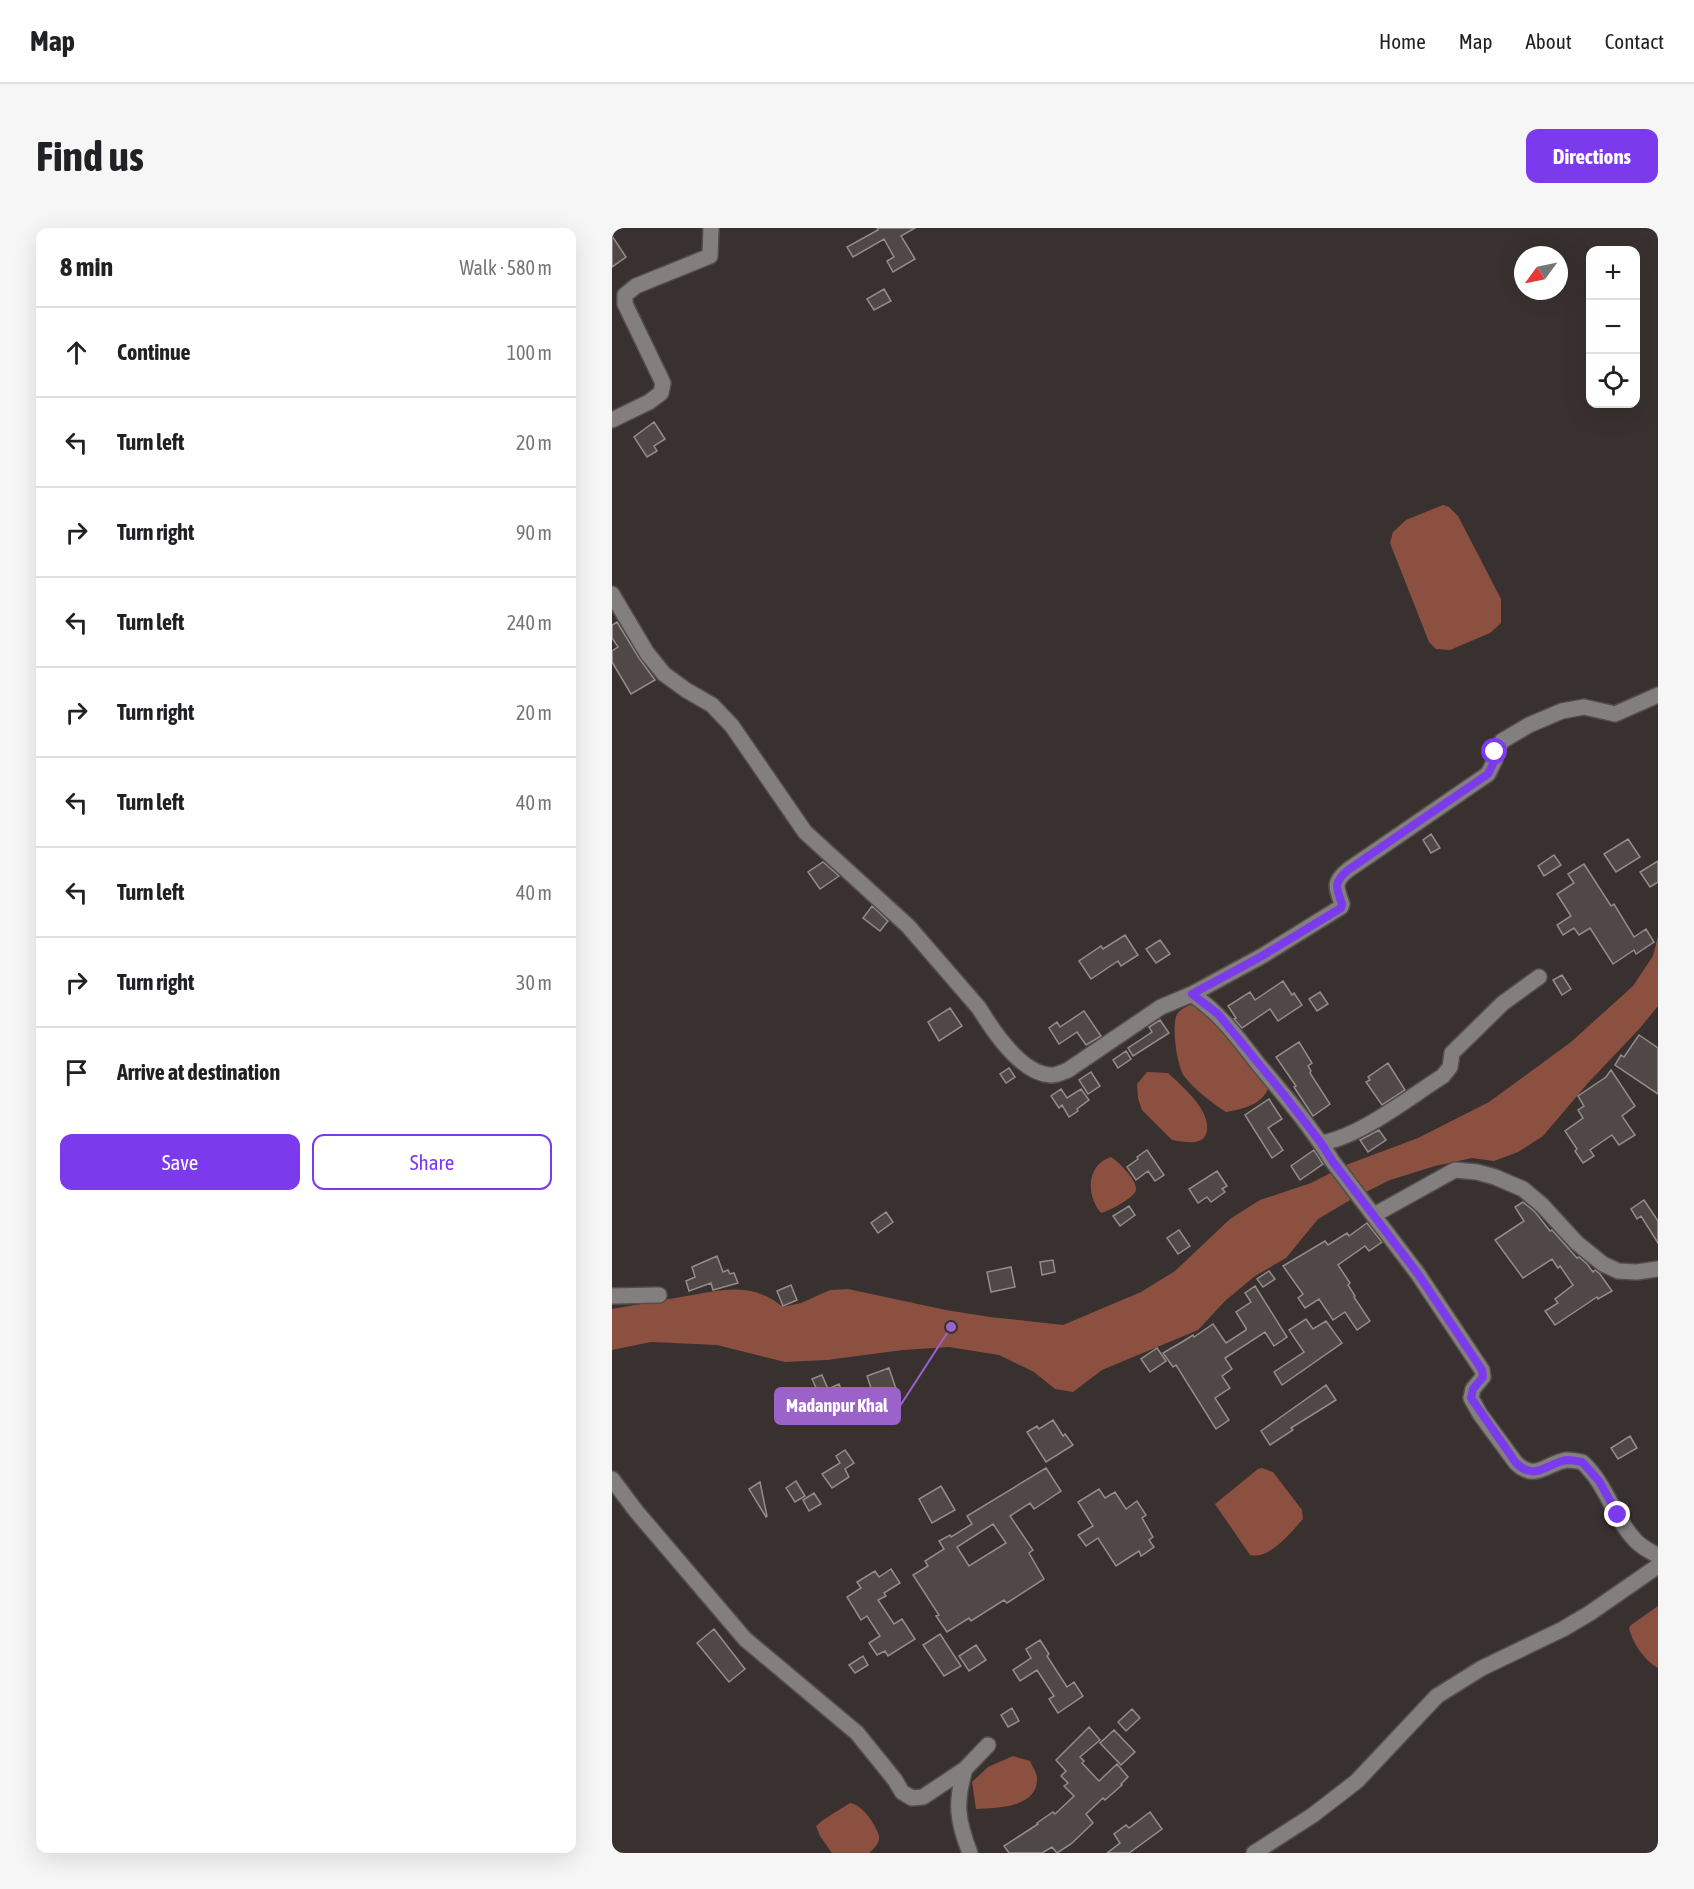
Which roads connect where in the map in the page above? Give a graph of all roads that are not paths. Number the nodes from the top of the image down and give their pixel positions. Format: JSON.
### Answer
{"nodes":[{"id":1,"x":711,"y":228,"type":"edge"},
{"id":2,"x":612,"y":420,"type":"edge"},
{"id":3,"x":612,"y":594,"type":"edge"},
{"id":4,"x":1658,"y":695,"type":"edge"},
{"id":5,"x":1539,"y":977,"type":"dead end"},
{"id":6,"x":1192,"y":994,"type":"junction"},
{"id":7,"x":1321,"y":1143,"type":"junction"},
{"id":8,"x":1374,"y":1215,"type":"junction"},
{"id":9,"x":1658,"y":1269,"type":"edge"},
{"id":10,"x":658,"y":1295,"type":"dead end"},
{"id":11,"x":612,"y":1296,"type":"edge"},
{"id":12,"x":612,"y":1479,"type":"edge"},
{"id":13,"x":1658,"y":1556,"type":"edge"},
{"id":14,"x":1658,"y":1566,"type":"edge"},
{"id":15,"x":988,"y":1745,"type":"dead end"},
{"id":16,"x":965,"y":1769,"type":"junction"},
{"id":17,"x":970,"y":1853,"type":"edge"},
{"id":18,"x":1254,"y":1853,"type":"edge"}],
"edges":[{"from":1,"to":2,"type":"street"},
{"from":3,"to":6,"type":"street"},
{"from":4,"to":6,"type":"street"},
{"from":5,"to":7,"type":"street"},
{"from":6,"to":7,"type":"street"},
{"from":7,"to":8,"type":"street"},
{"from":8,"to":9,"type":"street"},
{"from":8,"to":13,"type":"street"},
{"from":10,"to":11,"type":"street"},
{"from":12,"to":16,"type":"street"},
{"from":14,"to":18,"type":"street"},
{"from":15,"to":16,"type":"street"},
{"from":16,"to":17,"type":"street"}]}
